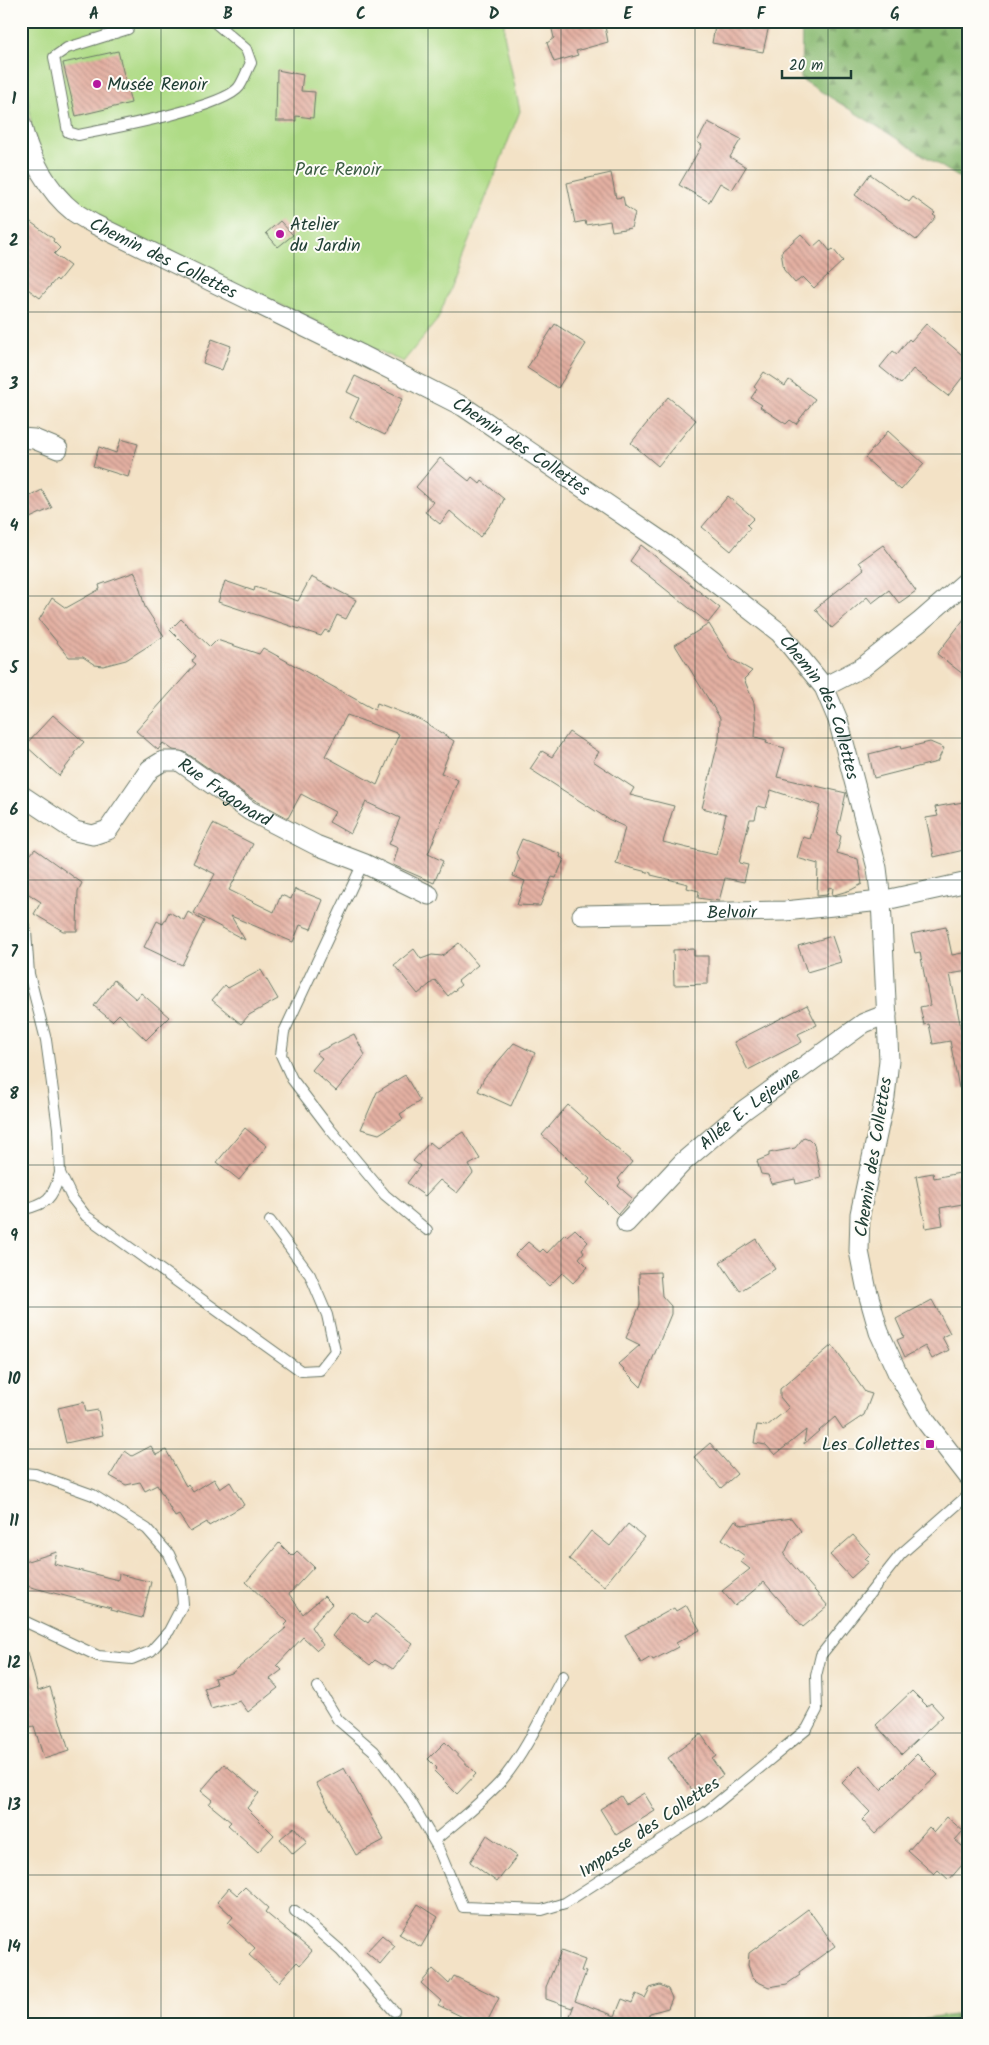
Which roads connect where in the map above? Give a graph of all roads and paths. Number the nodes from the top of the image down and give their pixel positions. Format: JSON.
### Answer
{"nodes":[{"id":1,"x":213,"y":21,"type":"edge"},
{"id":2,"x":128,"y":29,"type":"dead end"},
{"id":3,"x":21,"y":123,"type":"edge"},
{"id":4,"x":21,"y":438,"type":"edge"},
{"id":5,"x":58,"y":449,"type":"dead end"},
{"id":6,"x":968,"y":580,"type":"edge"},
{"id":7,"x":824,"y":687,"type":"junction"},
{"id":8,"x":21,"y":794,"type":"edge"},
{"id":9,"x":363,"y":863,"type":"junction"},
{"id":10,"x":968,"y":882,"type":"edge"},
{"id":11,"x":429,"y":895,"type":"dead end"},
{"id":12,"x":881,"y":901,"type":"junction"},
{"id":13,"x":582,"y":915,"type":"dead end"},
{"id":14,"x":21,"y":918,"type":"edge"},
{"id":15,"x":887,"y":1014,"type":"junction"},
{"id":16,"x":60,"y":1173,"type":"junction"},
{"id":17,"x":21,"y":1210,"type":"edge"},
{"id":18,"x":270,"y":1221,"type":"dead end"},
{"id":19,"x":626,"y":1223,"type":"dead end"},
{"id":20,"x":427,"y":1230,"type":"dead end"},
{"id":21,"x":21,"y":1473,"type":"edge"},
{"id":22,"x":968,"y":1476,"type":"edge"},
{"id":23,"x":968,"y":1495,"type":"edge"},
{"id":24,"x":26,"y":1622,"type":"dead end"},
{"id":25,"x":563,"y":1676,"type":"dead end"},
{"id":26,"x":318,"y":1687,"type":"dead end"},
{"id":27,"x":434,"y":1841,"type":"junction"},
{"id":28,"x":295,"y":1911,"type":"dead end"},
{"id":29,"x":394,"y":2011,"type":"dead end"}],
"edges":[{"from":1,"to":2,"type":"lane"},
{"from":3,"to":7,"type":"street","name":"Chemin des Collettes"},
{"from":4,"to":5,"type":"street"},
{"from":6,"to":7,"type":"street"},
{"from":7,"to":12,"type":"street","name":"Chemin des Collettes"},
{"from":8,"to":9,"type":"street","name":"Rue Fragonard"},
{"from":9,"to":11,"type":"street","name":"Rue Fragonard"},
{"from":9,"to":20,"type":"lane"},
{"from":10,"to":12,"type":"street"},
{"from":12,"to":13,"type":"street","name":"Belvoir"},
{"from":12,"to":15,"type":"street","name":"Chemin des Collettes"},
{"from":14,"to":16,"type":"lane"},
{"from":15,"to":19,"type":"street","name":"Allée E. Lejeune"},
{"from":15,"to":22,"type":"street","name":"Chemin des Collettes"},
{"from":16,"to":17,"type":"lane"},
{"from":16,"to":18,"type":"lane"},
{"from":21,"to":24,"type":"lane"},
{"from":23,"to":27,"type":"lane","name":"Impasse des Collettes"},
{"from":25,"to":27,"type":"lane"},
{"from":26,"to":27,"type":"lane","name":"Impasse des Collettes"},
{"from":28,"to":29,"type":"lane"}]}
